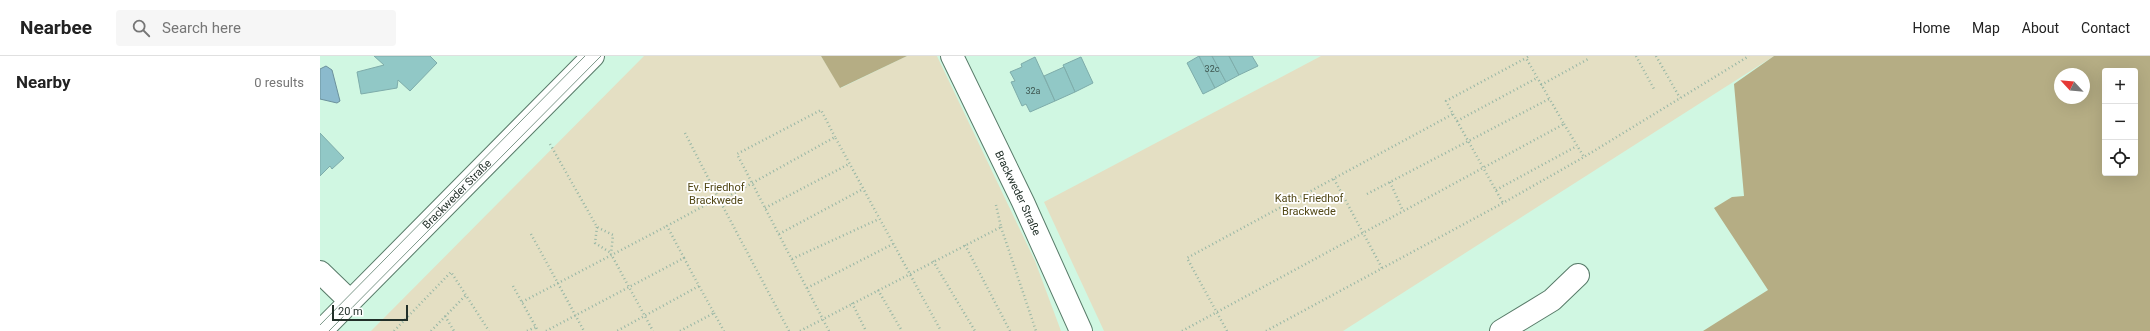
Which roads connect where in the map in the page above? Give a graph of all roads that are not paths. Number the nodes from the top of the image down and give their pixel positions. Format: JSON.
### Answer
{"nodes":[{"id":1,"x":593,"y":56,"type":"edge"},
{"id":2,"x":952,"y":56,"type":"edge"},
{"id":3,"x":320,"y":272,"type":"edge"},
{"id":4,"x":1578,"y":275,"type":"dead end"},
{"id":5,"x":350,"y":301,"type":"junction"},
{"id":6,"x":321,"y":331,"type":"edge"},
{"id":7,"x":1081,"y":331,"type":"edge"},
{"id":8,"x":1501,"y":331,"type":"edge"}],
"edges":[{"from":1,"to":5,"type":"street","name":"Brackweder Straße"},
{"from":2,"to":7,"type":"street","name":"Brackweder Straße"},
{"from":3,"to":5,"type":"street"},
{"from":4,"to":8,"type":"street"},
{"from":5,"to":6,"type":"street","name":"Brackweder Straße"}]}
